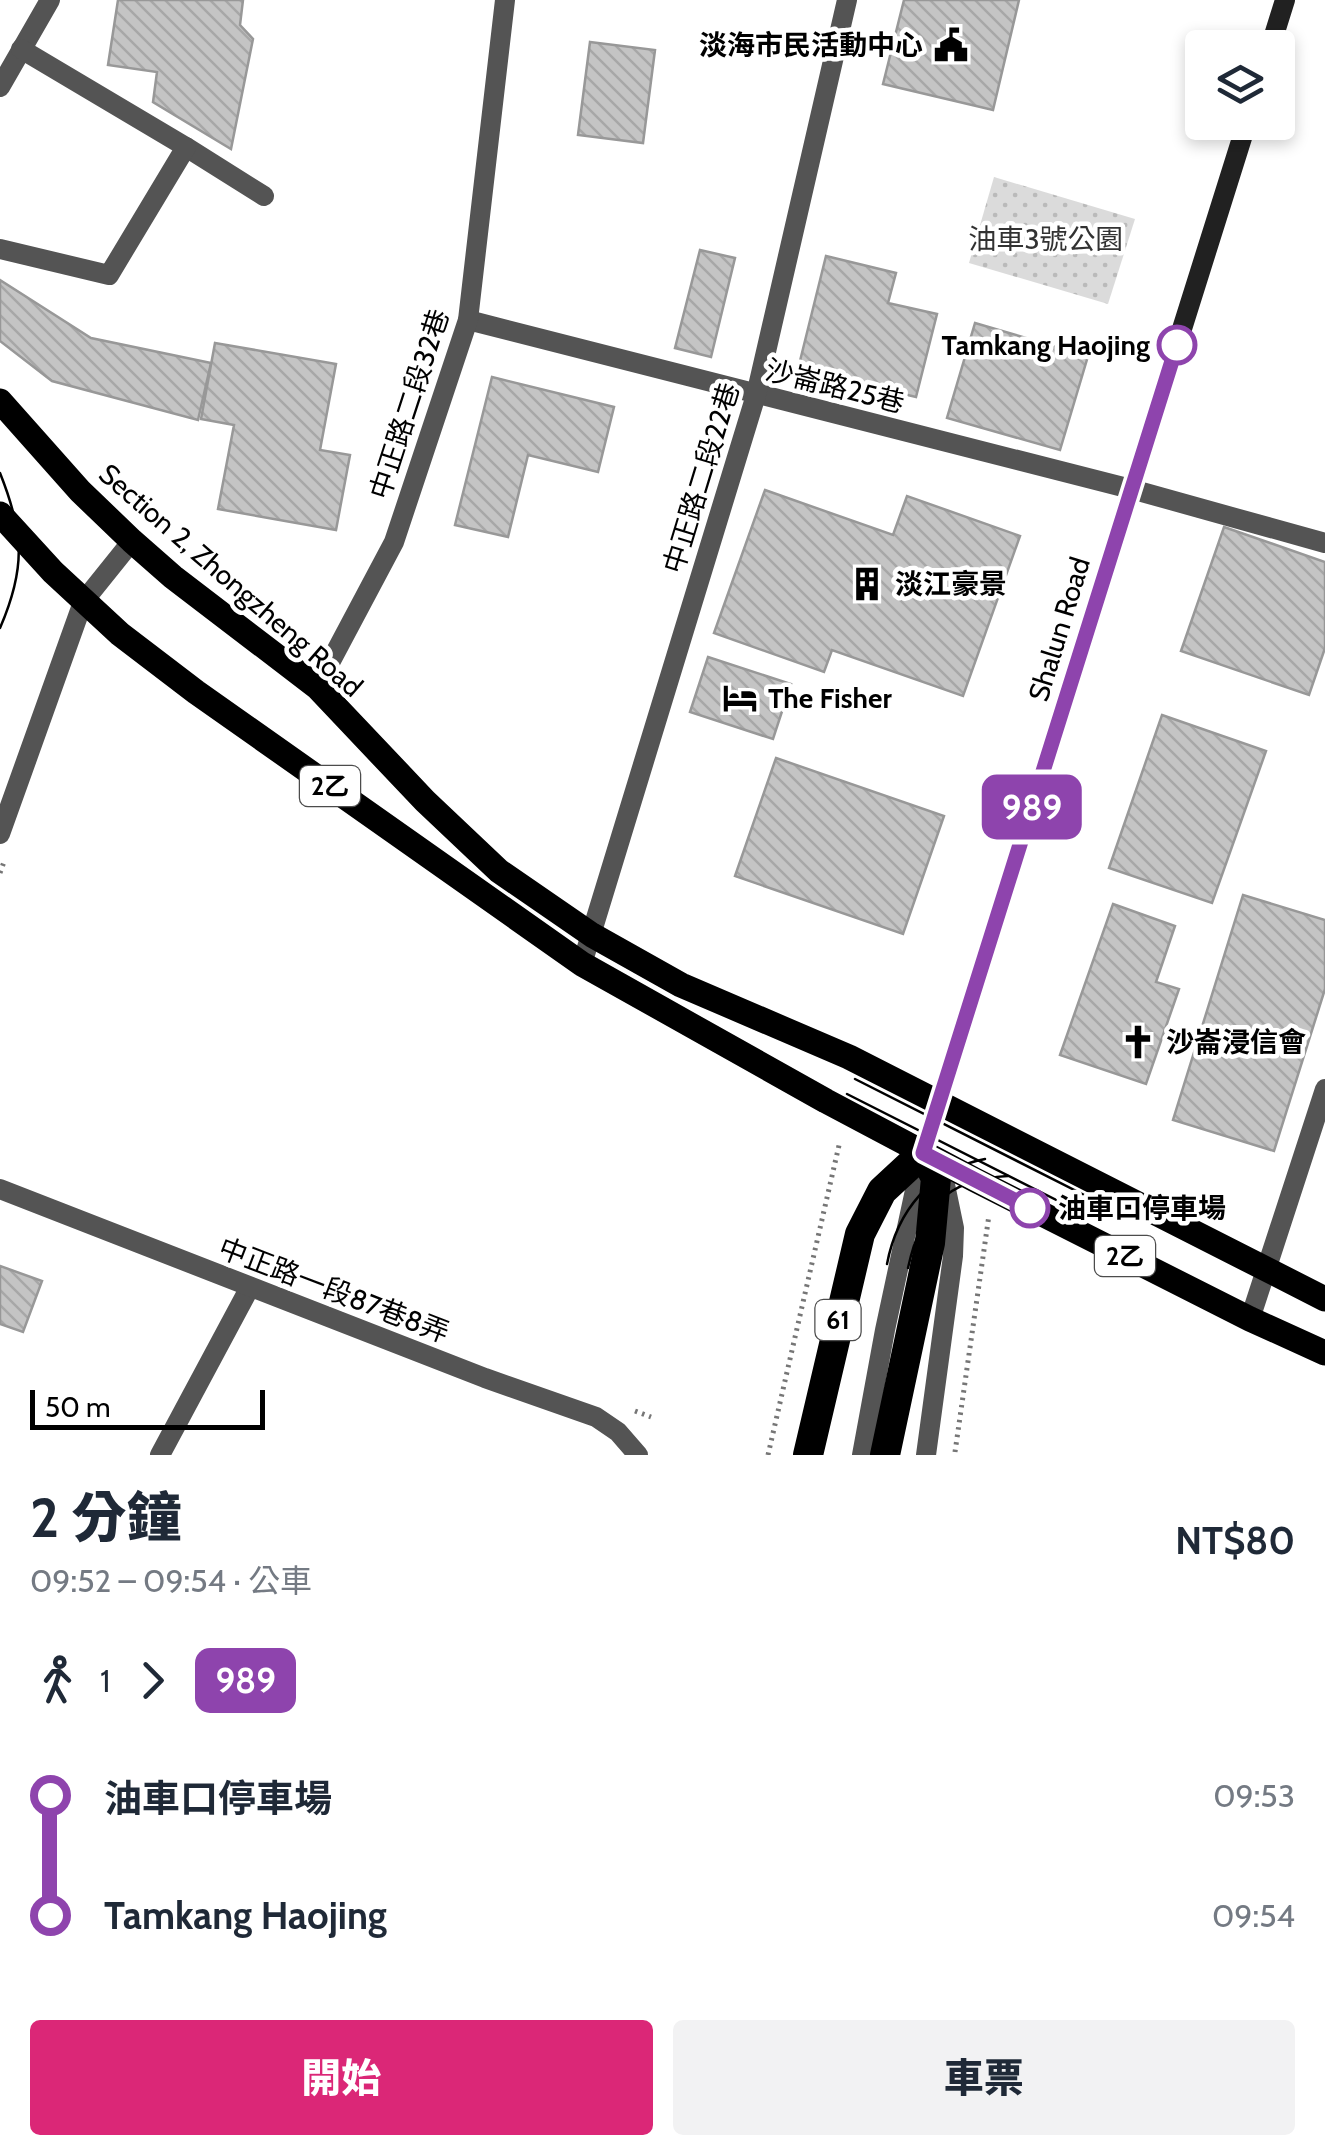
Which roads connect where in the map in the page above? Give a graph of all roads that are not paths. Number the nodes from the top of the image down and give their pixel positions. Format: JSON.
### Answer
{"nodes":[{"id":1,"x":50,"y":0,"type":"edge"},
{"id":2,"x":505,"y":0,"type":"edge"},
{"id":3,"x":846,"y":0,"type":"edge"},
{"id":4,"x":1285,"y":0,"type":"edge"},
{"id":5,"x":1276,"y":30,"type":"edge"},
{"id":6,"x":22,"y":49,"type":"junction"},
{"id":7,"x":0,"y":86,"type":"edge"},
{"id":8,"x":1241,"y":140,"type":"edge"},
{"id":9,"x":186,"y":147,"type":"junction"},
{"id":10,"x":264,"y":196,"type":"dead end"},
{"id":11,"x":0,"y":250,"type":"edge"},
{"id":12,"x":468,"y":320,"type":"junction"},
{"id":13,"x":756,"y":395,"type":"junction"},
{"id":14,"x":0,"y":401,"type":"edge"},
{"id":15,"x":1131,"y":490,"type":"junction"},
{"id":16,"x":0,"y":514,"type":"edge"},
{"id":17,"x":132,"y":541,"type":"junction"},
{"id":18,"x":1325,"y":543,"type":"edge"},
{"id":19,"x":84,"y":602,"type":"junction"},
{"id":20,"x":317,"y":687,"type":"junction"},
{"id":21,"x":0,"y":834,"type":"edge"},
{"id":22,"x":592,"y":935,"type":"junction"},
{"id":23,"x":582,"y":964,"type":"junction"},
{"id":24,"x":1325,"y":1089,"type":"edge"},
{"id":25,"x":939,"y":1102,"type":"junction"},
{"id":26,"x":923,"y":1153,"type":"junction"},
{"id":27,"x":0,"y":1189,"type":"edge"},
{"id":28,"x":1269,"y":1268,"type":"junction"},
{"id":29,"x":250,"y":1286,"type":"junction"},
{"id":30,"x":1325,"y":1299,"type":"edge"},
{"id":31,"x":1250,"y":1319,"type":"junction"},
{"id":32,"x":1325,"y":1353,"type":"edge"},
{"id":33,"x":160,"y":1455,"type":"edge"},
{"id":34,"x":638,"y":1455,"type":"edge"},
{"id":35,"x":798,"y":1455,"type":"edge"},
{"id":36,"x":808,"y":1455,"type":"edge"},
{"id":37,"x":862,"y":1455,"type":"edge"},
{"id":38,"x":885,"y":1455,"type":"edge"},
{"id":39,"x":926,"y":1455,"type":"edge"}],
"edges":[{"from":1,"to":6,"type":"street"},
{"from":2,"to":12,"type":"street","name":"中正路二段32巷"},
{"from":3,"to":13,"type":"street","name":"中正路二段22巷"},
{"from":4,"to":5,"type":"street"},
{"from":6,"to":7,"type":"street"},
{"from":6,"to":9,"type":"street"},
{"from":8,"to":15,"type":"street","name":"Shalun Road"},
{"from":9,"to":10,"type":"street"},
{"from":9,"to":11,"type":"street"},
{"from":12,"to":13,"type":"street","name":"沙崙路25巷"},
{"from":12,"to":20,"type":"street","name":"中正路二段32巷"},
{"from":13,"to":15,"type":"street","name":"沙崙路25巷"},
{"from":13,"to":22,"type":"street","name":"中正路二段22巷"},
{"from":14,"to":17,"type":"main road","name":"Section 2, Zhongzheng Road","number":"2乙"},
{"from":15,"to":18,"type":"street","name":"沙崙路25巷"},
{"from":15,"to":25,"type":"street","name":"Shalun Road"},
{"from":16,"to":19,"type":"main road","number":"2乙"},
{"from":17,"to":19,"type":"street"},
{"from":17,"to":20,"type":"main road","name":"Section 2, Zhongzheng Road","number":"2乙"},
{"from":19,"to":21,"type":"street"},
{"from":19,"to":23,"type":"main road","number":"2乙"},
{"from":20,"to":22,"type":"main road","name":"Section 2, Zhongzheng Road","number":"2乙"},
{"from":22,"to":23,"type":"street","name":"中正路二段22巷"},
{"from":22,"to":25,"type":"main road","name":"Section 2, Zhongzheng Road","number":"2乙"},
{"from":23,"to":26,"type":"main road","number":"2乙"},
{"from":24,"to":28,"type":"street"},
{"from":25,"to":26,"type":"street","name":"Shalun Road"},
{"from":25,"to":28,"type":"main road","number":"2乙"},
{"from":26,"to":31,"type":"main road","number":"2乙"},
{"from":26,"to":35,"type":"street"},
{"from":26,"to":36,"type":"highway","number":"61"},
{"from":26,"to":37,"type":"street"},
{"from":26,"to":38,"type":"highway"},
{"from":26,"to":39,"type":"street"},
{"from":27,"to":29,"type":"street","name":"中正路一段87巷8弄"},
{"from":28,"to":30,"type":"main road","number":"2乙"},
{"from":28,"to":31,"type":"street"},
{"from":29,"to":33,"type":"street"},
{"from":29,"to":34,"type":"street","name":"中正路一段87巷8弄"},
{"from":31,"to":32,"type":"main road","number":"2乙"}]}
